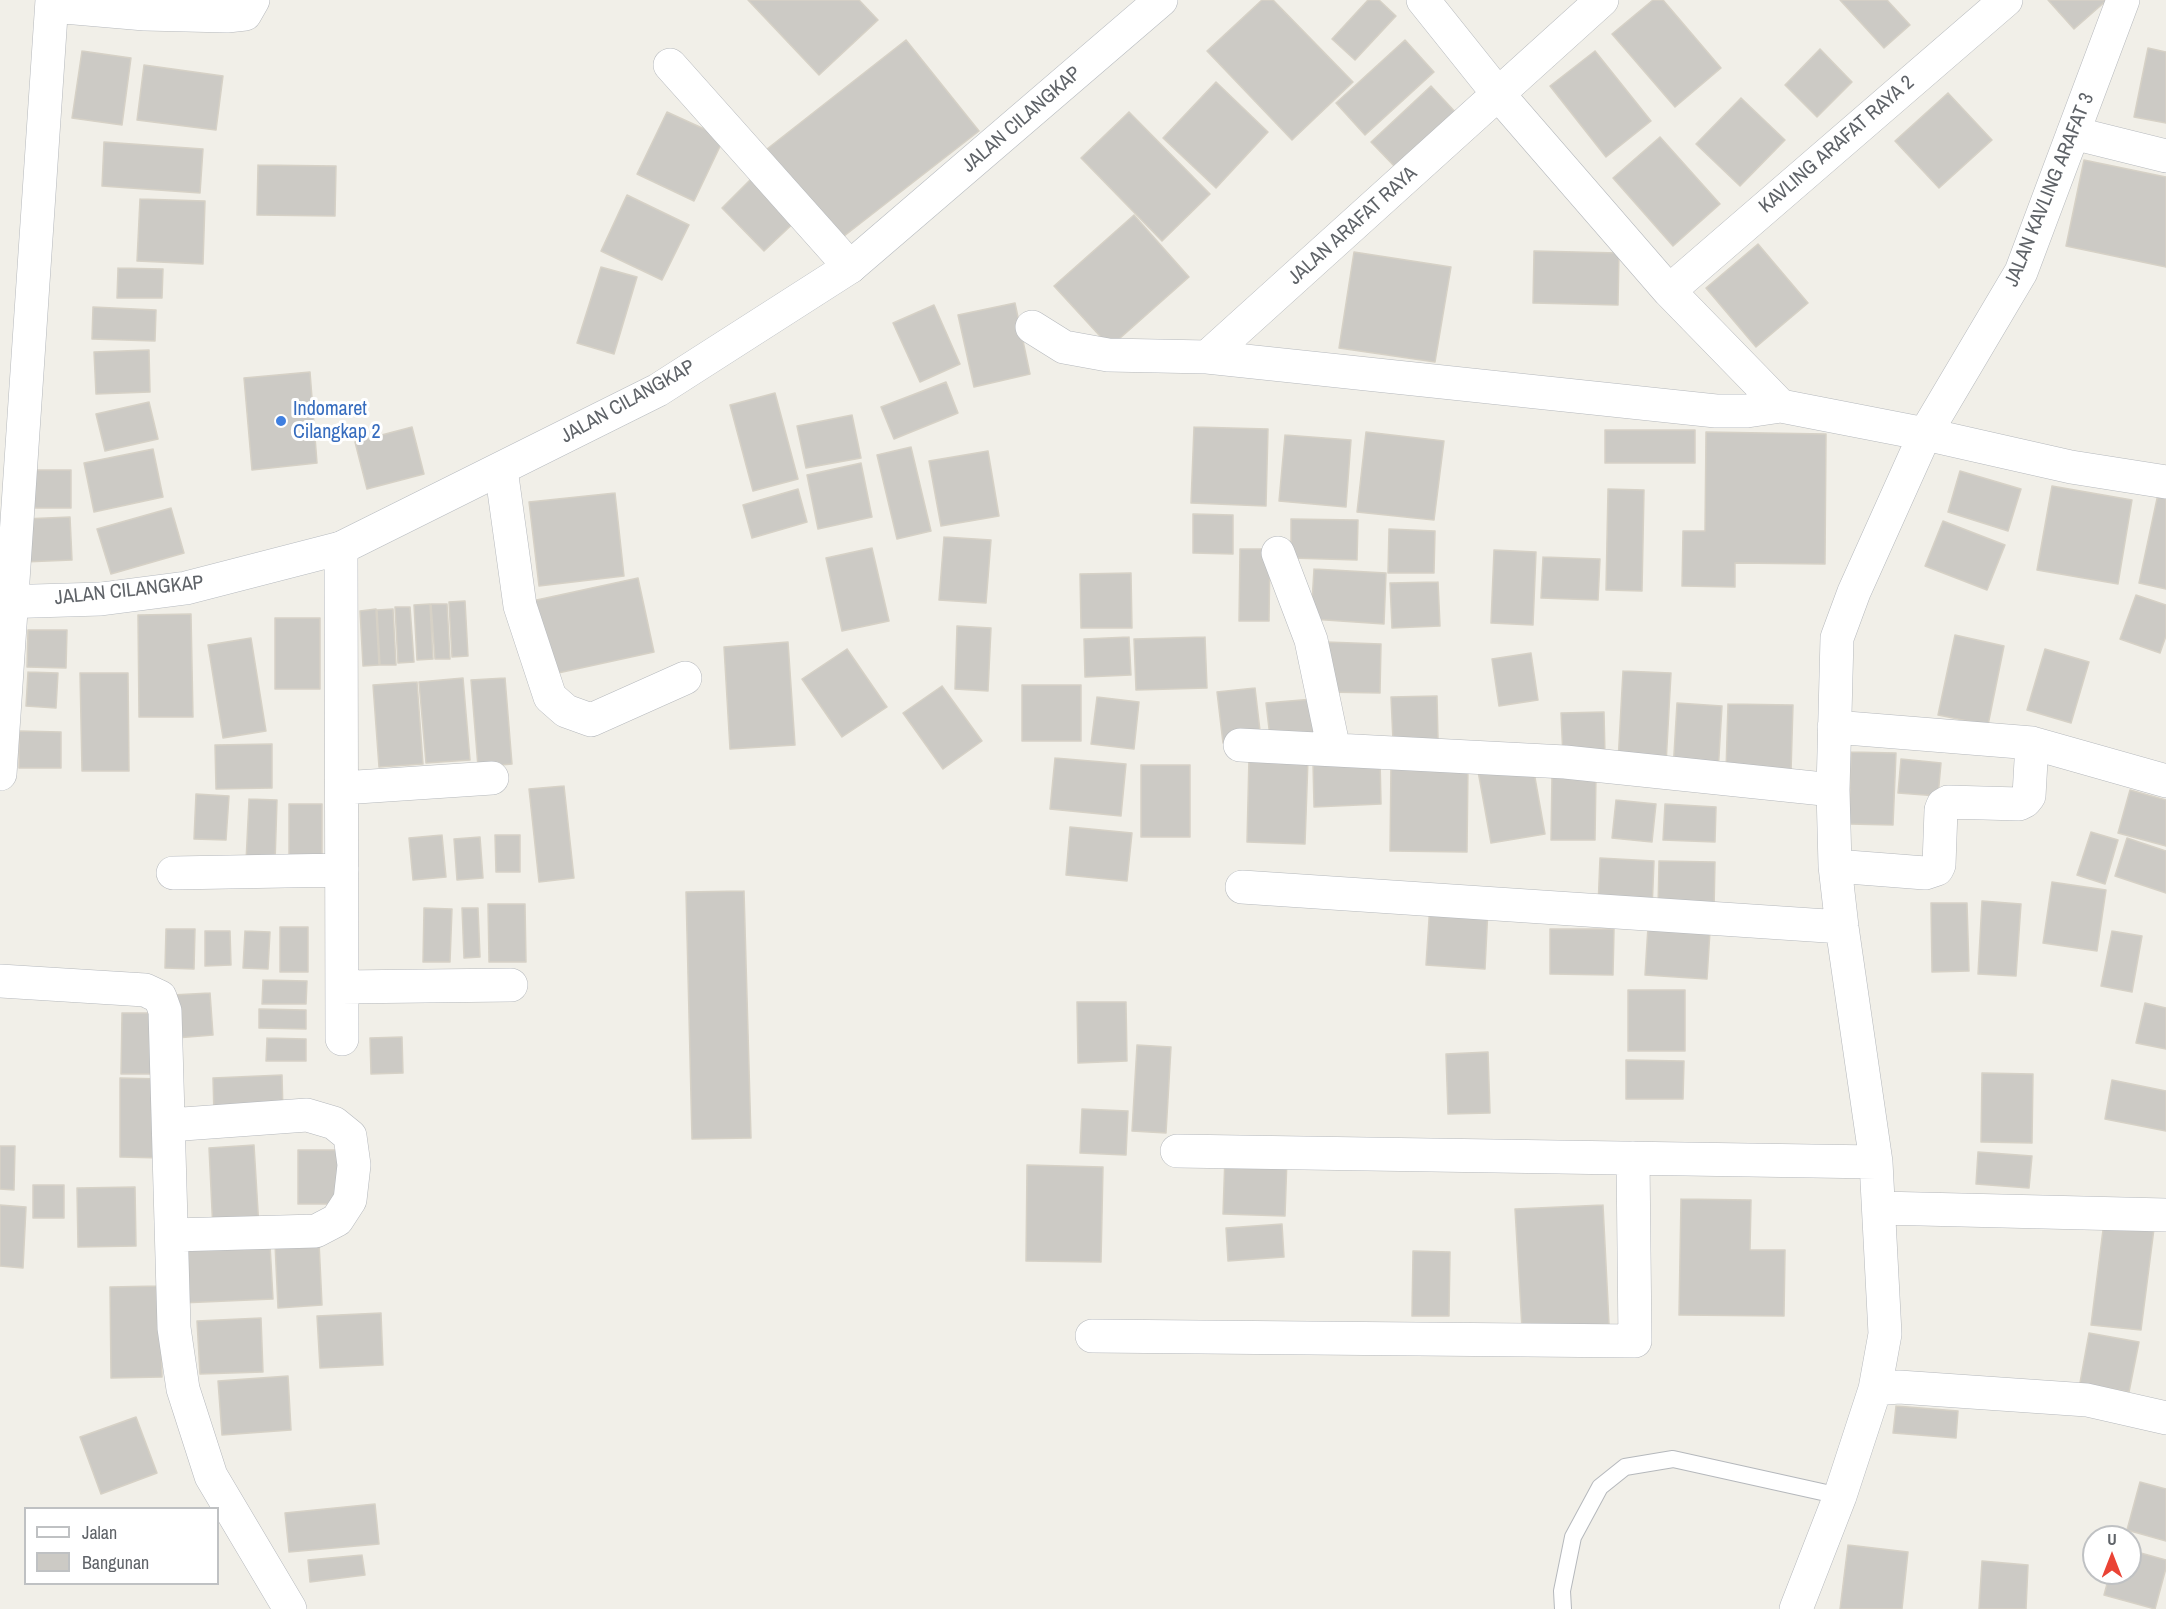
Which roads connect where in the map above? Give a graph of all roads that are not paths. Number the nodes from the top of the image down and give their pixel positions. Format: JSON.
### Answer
{"nodes":[{"id":1,"x":253,"y":0,"type":"edge"},
{"id":2,"x":1161,"y":0,"type":"edge"},
{"id":3,"x":1424,"y":0,"type":"edge"},
{"id":4,"x":1602,"y":0,"type":"edge"},
{"id":5,"x":2006,"y":0,"type":"edge"},
{"id":6,"x":2123,"y":0,"type":"edge"},
{"id":7,"x":52,"y":3,"type":"edge"},
{"id":8,"x":670,"y":65,"type":"dead end"},
{"id":9,"x":1499,"y":94,"type":"junction"},
{"id":10,"x":2073,"y":133,"type":"junction"},
{"id":11,"x":2166,"y":156,"type":"edge"},
{"id":12,"x":850,"y":267,"type":"junction"},
{"id":13,"x":1669,"y":291,"type":"junction"},
{"id":14,"x":1032,"y":327,"type":"dead end"},
{"id":15,"x":1207,"y":357,"type":"junction"},
{"id":16,"x":1781,"y":406,"type":"junction"},
{"id":17,"x":1925,"y":434,"type":"junction"},
{"id":18,"x":501,"y":469,"type":"junction"},
{"id":19,"x":2166,"y":482,"type":"edge"},
{"id":20,"x":341,"y":548,"type":"junction"},
{"id":21,"x":1278,"y":554,"type":"dead end"},
{"id":22,"x":7,"y":602,"type":"edge"},
{"id":23,"x":685,"y":678,"type":"dead end"},
{"id":24,"x":1834,"y":727,"type":"junction"},
{"id":25,"x":2031,"y":743,"type":"junction"},
{"id":26,"x":1240,"y":745,"type":"dead end"},
{"id":27,"x":1334,"y":750,"type":"junction"},
{"id":28,"x":0,"y":774,"type":"edge"},
{"id":29,"x":492,"y":778,"type":"dead end"},
{"id":30,"x":2166,"y":781,"type":"edge"},
{"id":31,"x":342,"y":788,"type":"junction"},
{"id":32,"x":1833,"y":790,"type":"junction"},
{"id":33,"x":1835,"y":866,"type":"junction"},
{"id":34,"x":342,"y":870,"type":"junction"},
{"id":35,"x":173,"y":873,"type":"dead end"},
{"id":36,"x":1242,"y":887,"type":"dead end"},
{"id":37,"x":1842,"y":927,"type":"junction"},
{"id":38,"x":0,"y":981,"type":"edge"},
{"id":39,"x":512,"y":985,"type":"dead end"},
{"id":40,"x":342,"y":987,"type":"junction"},
{"id":41,"x":342,"y":1039,"type":"dead end"},
{"id":42,"x":169,"y":1125,"type":"junction"},
{"id":43,"x":1178,"y":1151,"type":"dead end"},
{"id":44,"x":1633,"y":1158,"type":"junction"},
{"id":45,"x":1876,"y":1162,"type":"junction"},
{"id":46,"x":1880,"y":1208,"type":"junction"},
{"id":47,"x":2166,"y":1215,"type":"edge"},
{"id":48,"x":173,"y":1235,"type":"junction"},
{"id":49,"x":1092,"y":1336,"type":"dead end"},
{"id":50,"x":1875,"y":1389,"type":"junction"},
{"id":51,"x":2166,"y":1418,"type":"edge"},
{"id":52,"x":1840,"y":1496,"type":"junction"},
{"id":53,"x":290,"y":1609,"type":"edge"},
{"id":54,"x":1563,"y":1609,"type":"edge"},
{"id":55,"x":1796,"y":1609,"type":"edge"}],
"edges":[{"from":1,"to":7,"type":"street"},
{"from":2,"to":12,"type":"street","name":"JALAN CILANGKAP"},
{"from":3,"to":9,"type":"street"},
{"from":4,"to":9,"type":"street","name":"JALAN ARAFAT RAYA"},
{"from":5,"to":13,"type":"street","name":"KAVLING ARAFAT RAYA 2"},
{"from":6,"to":10,"type":"street","name":"JALAN KAVLING ARAFAT 3"},
{"from":7,"to":22,"type":"street"},
{"from":8,"to":12,"type":"street"},
{"from":9,"to":13,"type":"street"},
{"from":9,"to":15,"type":"street","name":"JALAN ARAFAT RAYA"},
{"from":10,"to":11,"type":"street"},
{"from":10,"to":17,"type":"street","name":"JALAN KAVLING ARAFAT 3"},
{"from":12,"to":18,"type":"street","name":"JALAN CILANGKAP"},
{"from":13,"to":16,"type":"street"},
{"from":14,"to":15,"type":"street"},
{"from":15,"to":16,"type":"street"},
{"from":16,"to":17,"type":"street"},
{"from":17,"to":19,"type":"street"},
{"from":17,"to":24,"type":"street","name":"JALAN KAVLING ARAFAT 3"},
{"from":18,"to":20,"type":"street","name":"JALAN CILANGKAP"},
{"from":18,"to":23,"type":"street"},
{"from":20,"to":22,"type":"street","name":"JALAN CILANGKAP"},
{"from":20,"to":31,"type":"street"},
{"from":21,"to":27,"type":"street"},
{"from":22,"to":28,"type":"street"},
{"from":24,"to":25,"type":"street"},
{"from":24,"to":32,"type":"street","name":"JALAN KAVLING ARAFAT 3"},
{"from":25,"to":30,"type":"street"},
{"from":25,"to":33,"type":"street"},
{"from":26,"to":27,"type":"street"},
{"from":27,"to":32,"type":"street"},
{"from":29,"to":31,"type":"street"},
{"from":31,"to":34,"type":"street"},
{"from":32,"to":33,"type":"street","name":"JALAN KAVLING ARAFAT 3"},
{"from":33,"to":37,"type":"street","name":"JALAN KAVLING ARAFAT 3"},
{"from":34,"to":35,"type":"street"},
{"from":34,"to":40,"type":"street"},
{"from":36,"to":37,"type":"street"},
{"from":37,"to":45,"type":"street","name":"JALAN KAVLING ARAFAT 3"},
{"from":38,"to":42,"type":"street"},
{"from":39,"to":40,"type":"street"},
{"from":40,"to":41,"type":"street"},
{"from":42,"to":48,"type":"street"},
{"from":42,"to":48,"type":"street"},
{"from":43,"to":44,"type":"street"},
{"from":44,"to":45,"type":"street"},
{"from":44,"to":49,"type":"street"},
{"from":45,"to":46,"type":"street","name":"JALAN KAVLING ARAFAT 3"},
{"from":46,"to":47,"type":"street"},
{"from":46,"to":50,"type":"street","name":"JALAN KAVLING ARAFAT 3"},
{"from":48,"to":53,"type":"street"},
{"from":50,"to":51,"type":"street"},
{"from":50,"to":52,"type":"street","name":"JALAN KAVLING ARAFAT 3"},
{"from":52,"to":54,"type":"lane"},
{"from":52,"to":55,"type":"street","name":"JALAN KAVLING ARAFAT 3"}]}
